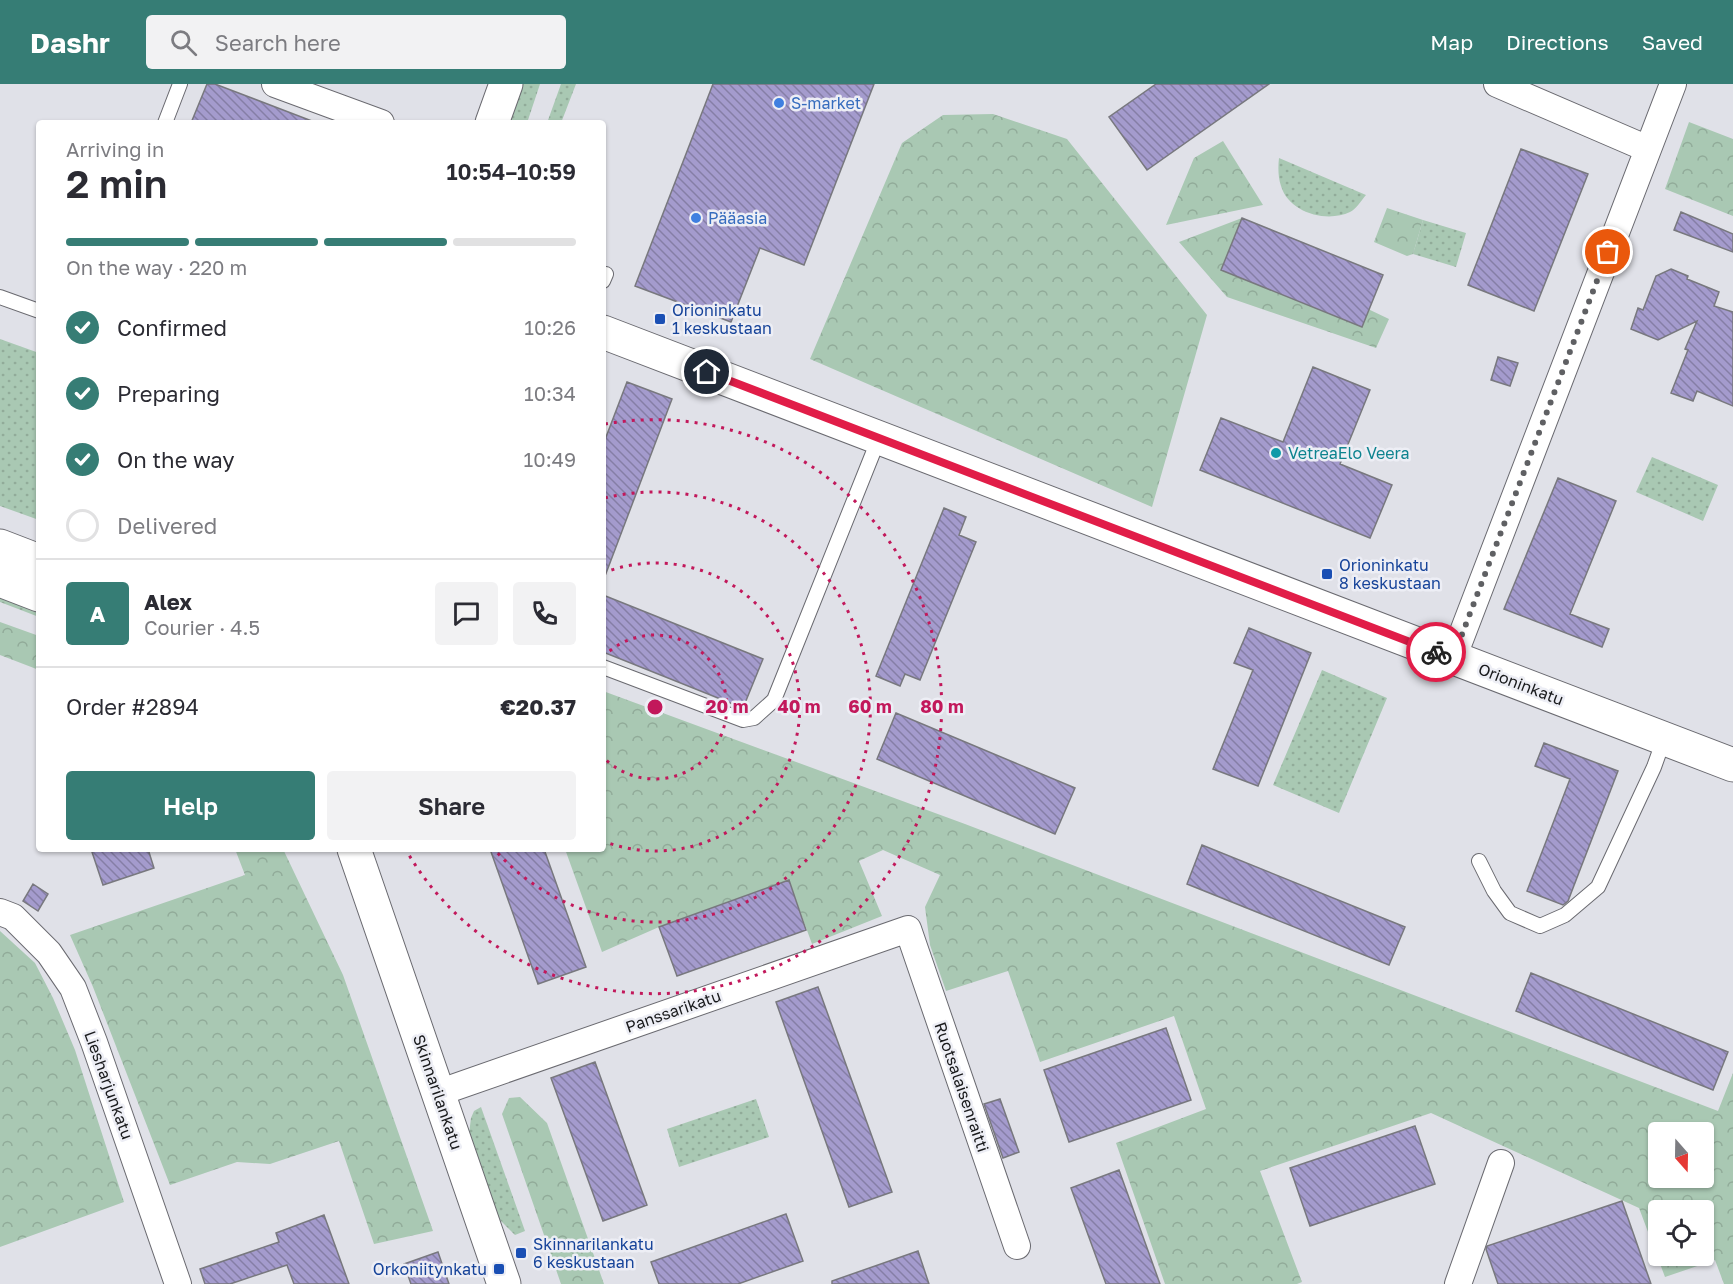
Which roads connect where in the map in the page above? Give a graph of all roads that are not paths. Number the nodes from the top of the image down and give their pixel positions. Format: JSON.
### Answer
{"nodes":[{"id":1,"x":180,"y":84,"type":"edge"},
{"id":2,"x":274,"y":84,"type":"edge"},
{"id":3,"x":506,"y":84,"type":"edge"},
{"id":4,"x":1497,"y":84,"type":"edge"},
{"id":5,"x":1673,"y":84,"type":"edge"},
{"id":6,"x":166,"y":120,"type":"edge"},
{"id":7,"x":373,"y":120,"type":"edge"},
{"id":8,"x":493,"y":120,"type":"edge"},
{"id":9,"x":1648,"y":149,"type":"junction"},
{"id":10,"x":0,"y":297,"type":"edge"},
{"id":11,"x":36,"y":310,"type":"edge"},
{"id":12,"x":606,"y":333,"type":"edge"},
{"id":13,"x":879,"y":438,"type":"junction"},
{"id":14,"x":0,"y":546,"type":"edge"},
{"id":15,"x":36,"y":560,"type":"edge"},
{"id":16,"x":0,"y":580,"type":"edge"},
{"id":17,"x":36,"y":594,"type":"edge"},
{"id":18,"x":1453,"y":658,"type":"junction"},
{"id":19,"x":606,"y":668,"type":"edge"},
{"id":20,"x":1664,"y":739,"type":"junction"},
{"id":21,"x":1733,"y":765,"type":"edge"},
{"id":22,"x":344,"y":852,"type":"edge"},
{"id":23,"x":355,"y":852,"type":"edge"},
{"id":24,"x":1479,"y":861,"type":"dead end"},
{"id":25,"x":372,"y":900,"type":"junction"},
{"id":26,"x":0,"y":912,"type":"edge"},
{"id":27,"x":908,"y":929,"type":"joint"},
{"id":28,"x":438,"y":1093,"type":"junction"},
{"id":29,"x":1501,"y":1163,"type":"dead end"},
{"id":30,"x":1017,"y":1246,"type":"dead end"},
{"id":31,"x":178,"y":1284,"type":"edge"},
{"id":32,"x":504,"y":1284,"type":"edge"},
{"id":33,"x":1458,"y":1284,"type":"edge"}],
"edges":[{"from":1,"to":6,"type":"lane"},
{"from":2,"to":7,"type":"street"},
{"from":3,"to":8,"type":"main road"},
{"from":4,"to":9,"type":"street"},
{"from":5,"to":9,"type":"street"},
{"from":9,"to":18,"type":"street"},
{"from":10,"to":11,"type":"lane"},
{"from":12,"to":13,"type":"main road","name":"Orioninkatu"},
{"from":13,"to":18,"type":"main road","name":"Orioninkatu"},
{"from":13,"to":19,"type":"lane"},
{"from":14,"to":15,"type":"main road"},
{"from":16,"to":17,"type":"main road"},
{"from":18,"to":20,"type":"main road","name":"Orioninkatu"},
{"from":20,"to":21,"type":"main road","name":"Orioninkatu"},
{"from":20,"to":24,"type":"lane"},
{"from":22,"to":25,"type":"main road","name":"Skinnarilankatu"},
{"from":23,"to":25,"type":"main road","name":"Skinnarilankatu"},
{"from":25,"to":28,"type":"main road","name":"Skinnarilankatu"},
{"from":26,"to":31,"type":"street","name":"Liesharjunkatu"},
{"from":27,"to":28,"type":"street","name":"Panssarikatu"},
{"from":27,"to":30,"type":"street","name":"Ruotsalaisenraitti"},
{"from":28,"to":32,"type":"main road","name":"Skinnarilankatu"},
{"from":29,"to":33,"type":"street"}]}
